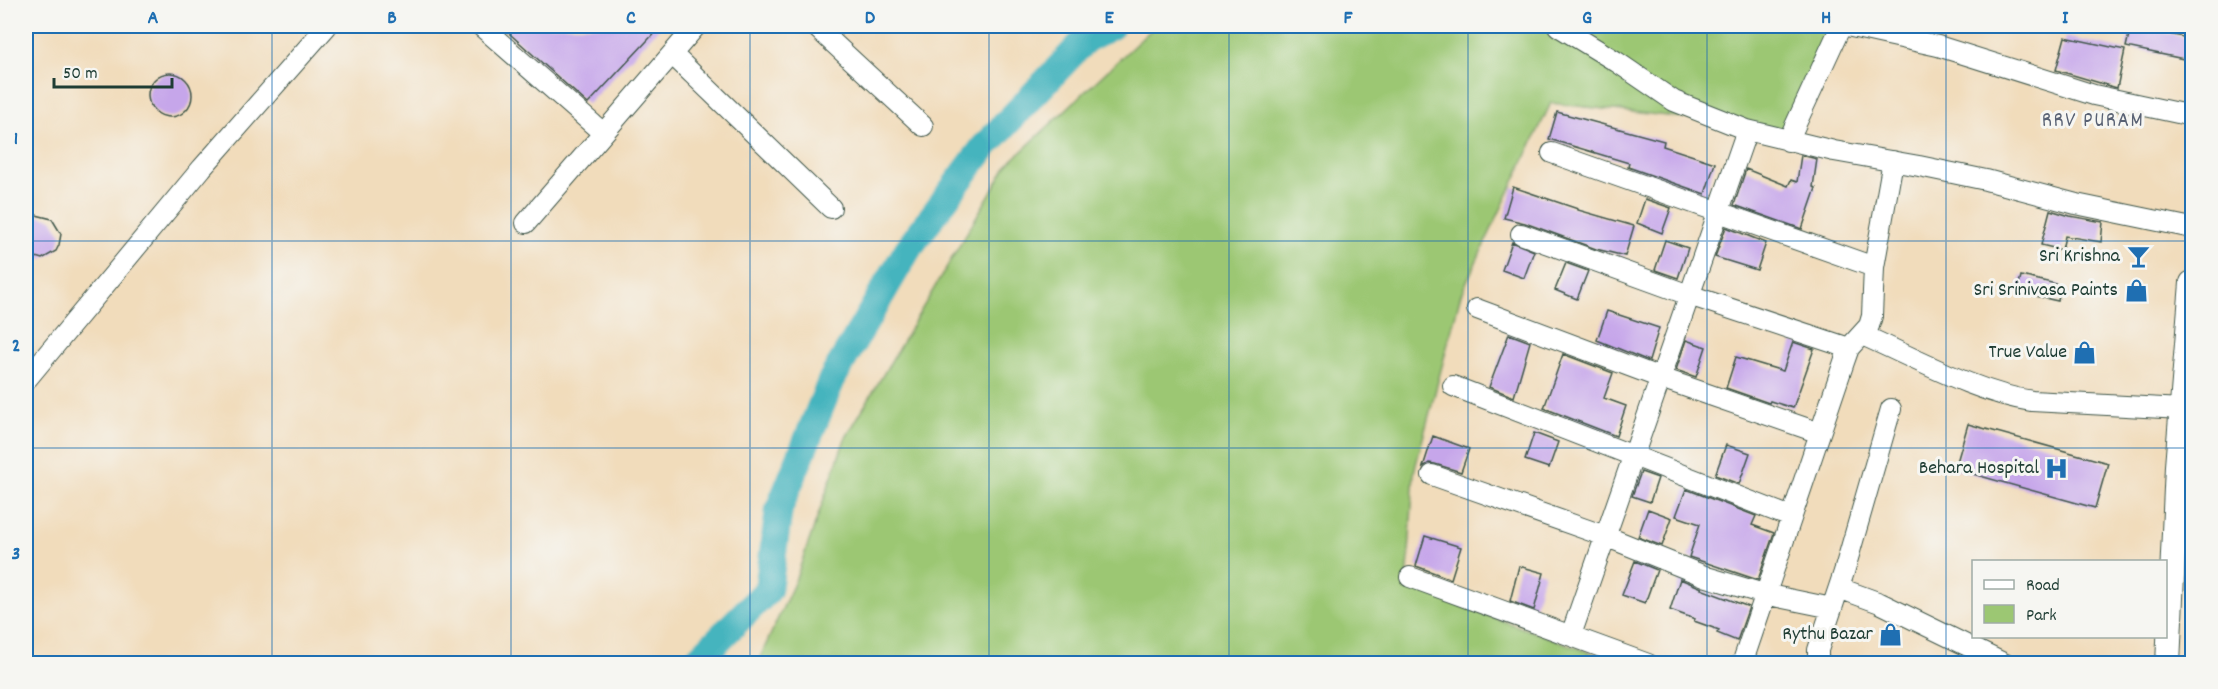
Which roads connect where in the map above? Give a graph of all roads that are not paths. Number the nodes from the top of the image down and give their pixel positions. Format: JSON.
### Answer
{"nodes":[{"id":1,"x":327,"y":26,"type":"edge"},
{"id":2,"x":481,"y":26,"type":"edge"},
{"id":3,"x":696,"y":26,"type":"edge"},
{"id":4,"x":816,"y":26,"type":"edge"},
{"id":5,"x":1558,"y":26,"type":"edge"},
{"id":6,"x":1841,"y":26,"type":"edge"},
{"id":7,"x":1847,"y":26,"type":"edge"},
{"id":8,"x":672,"y":54,"type":"junction"},
{"id":9,"x":2193,"y":116,"type":"edge"},
{"id":10,"x":923,"y":126,"type":"dead end"},
{"id":11,"x":1747,"y":130,"type":"junction"},
{"id":12,"x":603,"y":133,"type":"junction"},
{"id":13,"x":1788,"y":141,"type":"junction"},
{"id":14,"x":1552,"y":153,"type":"dead end"},
{"id":15,"x":1893,"y":161,"type":"junction"},
{"id":16,"x":831,"y":208,"type":"dead end"},
{"id":17,"x":1718,"y":212,"type":"junction"},
{"id":18,"x":526,"y":223,"type":"dead end"},
{"id":19,"x":2193,"y":228,"type":"edge"},
{"id":20,"x":1521,"y":234,"type":"dead end"},
{"id":21,"x":1874,"y":267,"type":"junction"},
{"id":22,"x":2193,"y":283,"type":"edge"},
{"id":23,"x":1689,"y":295,"type":"junction"},
{"id":24,"x":1478,"y":309,"type":"dead end"},
{"id":25,"x":1856,"y":341,"type":"junction"},
{"id":26,"x":1661,"y":378,"type":"junction"},
{"id":27,"x":26,"y":380,"type":"edge"},
{"id":28,"x":1453,"y":386,"type":"dead end"},
{"id":29,"x":1891,"y":409,"type":"dead end"},
{"id":30,"x":2182,"y":409,"type":"junction"},
{"id":31,"x":1820,"y":433,"type":"junction"},
{"id":32,"x":1633,"y":457,"type":"junction"},
{"id":33,"x":1432,"y":476,"type":"dead end"},
{"id":34,"x":2193,"y":506,"type":"edge"},
{"id":35,"x":1791,"y":517,"type":"junction"},
{"id":36,"x":1605,"y":536,"type":"junction"},
{"id":37,"x":1410,"y":577,"type":"dead end"},
{"id":38,"x":1839,"y":588,"type":"junction"},
{"id":39,"x":1764,"y":594,"type":"junction"},
{"id":40,"x":1832,"y":608,"type":"junction"},
{"id":41,"x":1570,"y":635,"type":"junction"},
{"id":42,"x":1648,"y":663,"type":"edge"},
{"id":43,"x":1742,"y":663,"type":"edge"},
{"id":44,"x":1821,"y":663,"type":"edge"},
{"id":45,"x":2005,"y":663,"type":"edge"},
{"id":46,"x":2168,"y":663,"type":"edge"},
{"id":47,"x":2183,"y":663,"type":"edge"}],
"edges":[{"from":1,"to":27,"type":"street"},
{"from":2,"to":12,"type":"street"},
{"from":3,"to":8,"type":"street"},
{"from":4,"to":10,"type":"street"},
{"from":5,"to":11,"type":"street"},
{"from":6,"to":13,"type":"street"},
{"from":7,"to":9,"type":"street"},
{"from":8,"to":12,"type":"street"},
{"from":8,"to":16,"type":"street"},
{"from":11,"to":13,"type":"street"},
{"from":11,"to":17,"type":"street"},
{"from":12,"to":18,"type":"street"},
{"from":13,"to":15,"type":"street"},
{"from":14,"to":17,"type":"street"},
{"from":15,"to":19,"type":"street"},
{"from":15,"to":21,"type":"street"},
{"from":17,"to":21,"type":"street"},
{"from":17,"to":23,"type":"street"},
{"from":20,"to":23,"type":"street"},
{"from":21,"to":25,"type":"street"},
{"from":22,"to":30,"type":"main road"},
{"from":23,"to":25,"type":"street"},
{"from":23,"to":26,"type":"street"},
{"from":24,"to":26,"type":"street"},
{"from":25,"to":30,"type":"street"},
{"from":25,"to":31,"type":"street"},
{"from":26,"to":31,"type":"street"},
{"from":26,"to":32,"type":"street"},
{"from":28,"to":32,"type":"street"},
{"from":29,"to":38,"type":"street"},
{"from":30,"to":46,"type":"main road"},
{"from":31,"to":35,"type":"street"},
{"from":32,"to":35,"type":"street"},
{"from":32,"to":36,"type":"street"},
{"from":33,"to":36,"type":"street"},
{"from":34,"to":47,"type":"main road"},
{"from":35,"to":39,"type":"street"},
{"from":36,"to":39,"type":"street"},
{"from":36,"to":41,"type":"street"},
{"from":37,"to":41,"type":"street"},
{"from":38,"to":40,"type":"street"},
{"from":38,"to":45,"type":"street"},
{"from":39,"to":40,"type":"street"},
{"from":39,"to":43,"type":"street"},
{"from":40,"to":44,"type":"street"},
{"from":41,"to":42,"type":"street"}]}
